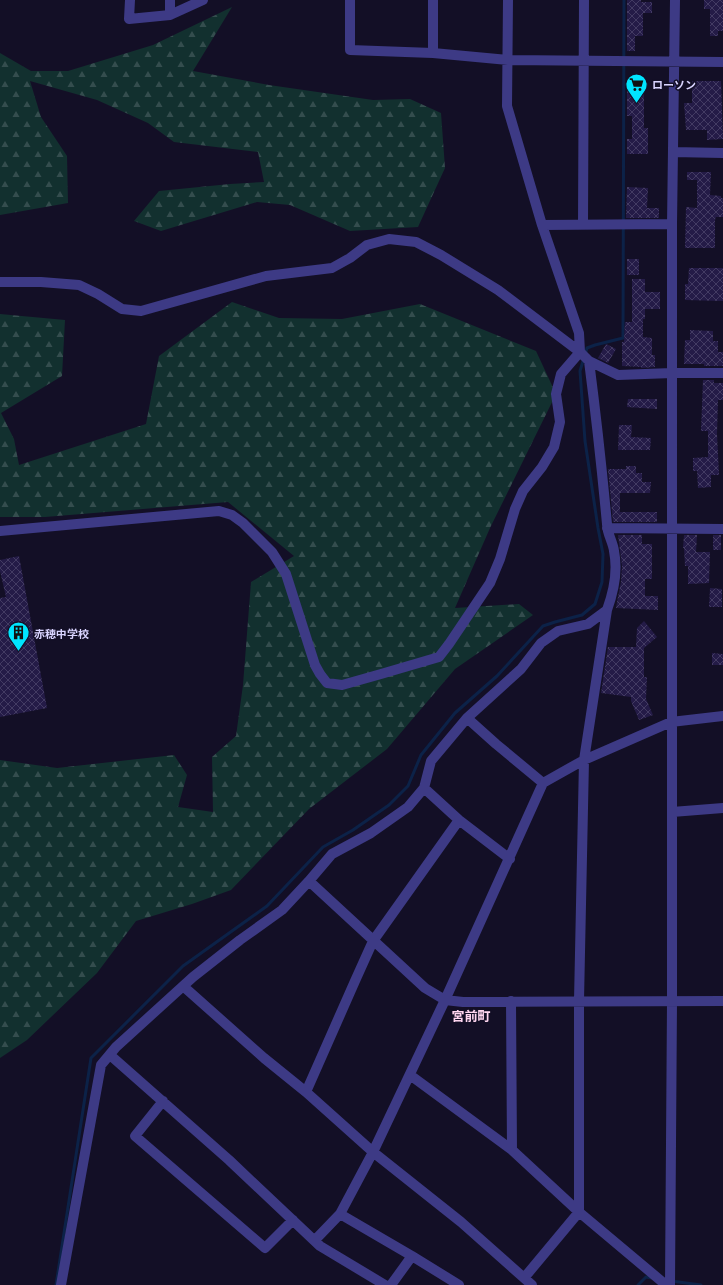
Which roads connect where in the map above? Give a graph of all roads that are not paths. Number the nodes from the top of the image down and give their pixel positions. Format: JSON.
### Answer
{"nodes":[{"id":1,"x":130,"y":0,"type":"edge"},
{"id":2,"x":170,"y":0,"type":"edge"},
{"id":3,"x":350,"y":0,"type":"edge"},
{"id":4,"x":434,"y":0,"type":"edge"},
{"id":5,"x":508,"y":0,"type":"edge"},
{"id":6,"x":584,"y":0,"type":"edge"},
{"id":7,"x":675,"y":0,"type":"edge"},
{"id":8,"x":201,"y":1,"type":"edge"},
{"id":9,"x":170,"y":15,"type":"junction"},
{"id":10,"x":433,"y":53,"type":"junction"},
{"id":11,"x":508,"y":60,"type":"junction"},
{"id":12,"x":584,"y":62,"type":"junction"},
{"id":13,"x":673,"y":62,"type":"junction"},
{"id":14,"x":723,"y":62,"type":"edge"},
{"id":15,"x":673,"y":152,"type":"junction"},
{"id":16,"x":723,"y":153,"type":"edge"},
{"id":17,"x":542,"y":224,"type":"junction"},
{"id":18,"x":583,"y":224,"type":"junction"},
{"id":19,"x":672,"y":224,"type":"junction"},
{"id":20,"x":0,"y":282,"type":"edge"},
{"id":21,"x":580,"y":352,"type":"junction"},
{"id":22,"x":589,"y":361,"type":"junction"},
{"id":23,"x":672,"y":373,"type":"junction"},
{"id":24,"x":723,"y":373,"type":"edge"},
{"id":25,"x":607,"y":528,"type":"junction"},
{"id":26,"x":723,"y":528,"type":"edge"},
{"id":27,"x":672,"y":529,"type":"junction"},
{"id":28,"x":0,"y":531,"type":"edge"},
{"id":29,"x":607,"y":610,"type":"junction"},
{"id":30,"x":723,"y":716,"type":"edge"},
{"id":31,"x":467,"y":718,"type":"junction"},
{"id":32,"x":671,"y":722,"type":"junction"},
{"id":33,"x":584,"y":760,"type":"junction"},
{"id":34,"x":543,"y":783,"type":"junction"},
{"id":35,"x":424,"y":788,"type":"junction"},
{"id":36,"x":723,"y":808,"type":"edge"},
{"id":37,"x":672,"y":812,"type":"junction"},
{"id":38,"x":459,"y":820,"type":"junction"},
{"id":39,"x":510,"y":859,"type":"junction"},
{"id":40,"x":309,"y":881,"type":"junction"},
{"id":41,"x":373,"y":941,"type":"junction"},
{"id":42,"x":183,"y":986,"type":"junction"},
{"id":43,"x":445,"y":1000,"type":"junction"},
{"id":44,"x":511,"y":1001,"type":"junction"},
{"id":45,"x":579,"y":1001,"type":"junction"},
{"id":46,"x":723,"y":1001,"type":"edge"},
{"id":47,"x":672,"y":1002,"type":"junction"},
{"id":48,"x":110,"y":1055,"type":"junction"},
{"id":49,"x":410,"y":1075,"type":"junction"},
{"id":50,"x":306,"y":1092,"type":"junction"},
{"id":51,"x":162,"y":1101,"type":"junction"},
{"id":52,"x":512,"y":1150,"type":"junction"},
{"id":53,"x":373,"y":1152,"type":"junction"},
{"id":54,"x":579,"y":1212,"type":"junction"},
{"id":55,"x":340,"y":1214,"type":"junction"},
{"id":56,"x":294,"y":1220,"type":"junction"},
{"id":57,"x":315,"y":1240,"type":"junction"},
{"id":58,"x":412,"y":1256,"type":"junction"},
{"id":59,"x":524,"y":1278,"type":"junction"},
{"id":60,"x":61,"y":1285,"type":"edge"},
{"id":61,"x":385,"y":1285,"type":"edge"},
{"id":62,"x":391,"y":1285,"type":"edge"},
{"id":63,"x":459,"y":1285,"type":"edge"},
{"id":64,"x":532,"y":1285,"type":"edge"},
{"id":65,"x":666,"y":1285,"type":"edge"},
{"id":66,"x":670,"y":1285,"type":"edge"}],
"edges":[{"from":1,"to":9,"type":"street"},
{"from":2,"to":9,"type":"street"},
{"from":3,"to":10,"type":"street"},
{"from":4,"to":10,"type":"street"},
{"from":5,"to":11,"type":"street"},
{"from":6,"to":12,"type":"street"},
{"from":7,"to":13,"type":"street"},
{"from":8,"to":9,"type":"street"},
{"from":10,"to":11,"type":"street"},
{"from":11,"to":12,"type":"street"},
{"from":11,"to":17,"type":"street"},
{"from":12,"to":13,"type":"street"},
{"from":12,"to":18,"type":"street"},
{"from":13,"to":14,"type":"street"},
{"from":13,"to":15,"type":"street"},
{"from":15,"to":16,"type":"street"},
{"from":15,"to":19,"type":"street"},
{"from":17,"to":18,"type":"street"},
{"from":17,"to":21,"type":"street"},
{"from":18,"to":19,"type":"street"},
{"from":19,"to":23,"type":"street"},
{"from":20,"to":21,"type":"street"},
{"from":21,"to":22,"type":"street"},
{"from":21,"to":28,"type":"street"},
{"from":22,"to":23,"type":"street"},
{"from":22,"to":25,"type":"street"},
{"from":23,"to":24,"type":"street"},
{"from":23,"to":27,"type":"street"},
{"from":25,"to":27,"type":"street"},
{"from":25,"to":29,"type":"street"},
{"from":26,"to":27,"type":"street"},
{"from":27,"to":32,"type":"street"},
{"from":29,"to":31,"type":"street"},
{"from":29,"to":33,"type":"street"},
{"from":30,"to":32,"type":"street"},
{"from":31,"to":34,"type":"street"},
{"from":31,"to":35,"type":"street"},
{"from":32,"to":33,"type":"street"},
{"from":32,"to":37,"type":"street"},
{"from":33,"to":34,"type":"street"},
{"from":33,"to":45,"type":"street"},
{"from":34,"to":39,"type":"street"},
{"from":35,"to":38,"type":"street"},
{"from":35,"to":40,"type":"street"},
{"from":36,"to":37,"type":"street"},
{"from":37,"to":47,"type":"street"},
{"from":38,"to":39,"type":"street"},
{"from":38,"to":41,"type":"street"},
{"from":39,"to":43,"type":"street"},
{"from":40,"to":41,"type":"street"},
{"from":40,"to":42,"type":"street"},
{"from":41,"to":43,"type":"street"},
{"from":41,"to":50,"type":"street"},
{"from":42,"to":48,"type":"street"},
{"from":42,"to":50,"type":"street"},
{"from":43,"to":44,"type":"street"},
{"from":43,"to":49,"type":"street"},
{"from":44,"to":45,"type":"street"},
{"from":44,"to":52,"type":"street"},
{"from":45,"to":47,"type":"street"},
{"from":45,"to":54,"type":"street"},
{"from":46,"to":47,"type":"street"},
{"from":47,"to":66,"type":"street"},
{"from":48,"to":51,"type":"street"},
{"from":48,"to":60,"type":"street"},
{"from":49,"to":52,"type":"street"},
{"from":49,"to":53,"type":"street"},
{"from":50,"to":53,"type":"street"},
{"from":51,"to":56,"type":"street"},
{"from":51,"to":56,"type":"street"},
{"from":52,"to":54,"type":"street"},
{"from":53,"to":55,"type":"street"},
{"from":53,"to":59,"type":"street"},
{"from":54,"to":59,"type":"street"},
{"from":54,"to":65,"type":"street"},
{"from":55,"to":57,"type":"street"},
{"from":55,"to":58,"type":"street"},
{"from":56,"to":57,"type":"street"},
{"from":57,"to":61,"type":"street"},
{"from":58,"to":62,"type":"street"},
{"from":58,"to":63,"type":"street"},
{"from":59,"to":64,"type":"street"}]}
